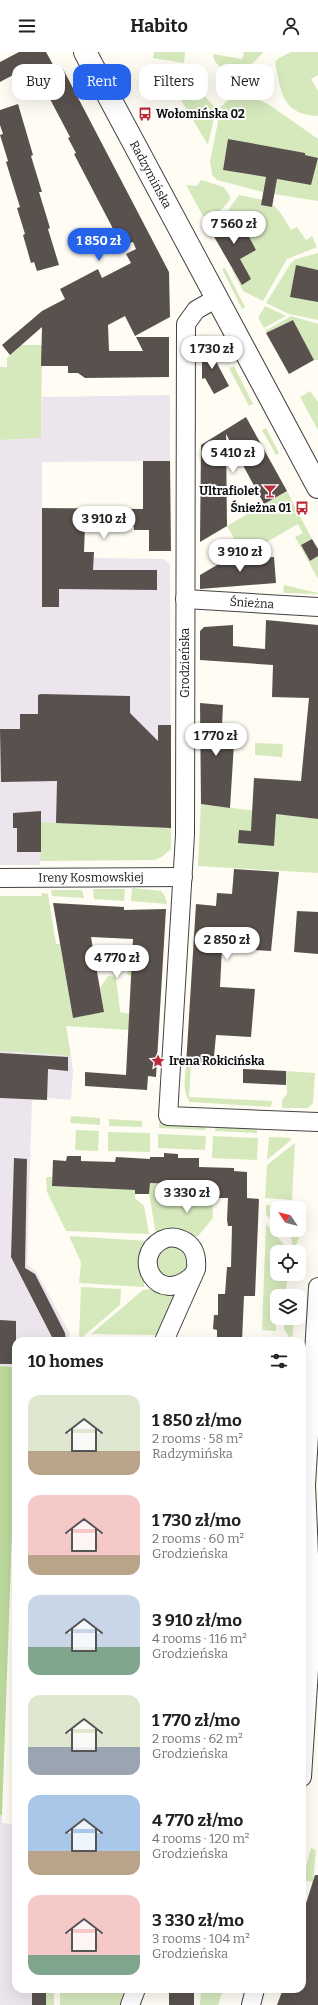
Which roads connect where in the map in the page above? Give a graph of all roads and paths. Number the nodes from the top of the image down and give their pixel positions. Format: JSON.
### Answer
{"nodes":[{"id":1,"x":85,"y":52,"type":"edge"},
{"id":2,"x":218,"y":298,"type":"junction"},
{"id":3,"x":318,"y":487,"type":"edge"},
{"id":4,"x":185,"y":599,"type":"junction"},
{"id":5,"x":318,"y":607,"type":"edge"},
{"id":6,"x":183,"y":877,"type":"junction"},
{"id":7,"x":0,"y":878,"type":"edge"},
{"id":8,"x":318,"y":1122,"type":"edge"},
{"id":9,"x":192,"y":1276,"type":"dead end"},
{"id":10,"x":318,"y":1287,"type":"edge"},
{"id":11,"x":166,"y":1337,"type":"edge"},
{"id":12,"x":306,"y":1407,"type":"edge"},
{"id":13,"x":315,"y":1625,"type":"edge"},
{"id":14,"x":311,"y":1757,"type":"edge"},
{"id":15,"x":306,"y":1768,"type":"edge"},
{"id":16,"x":134,"y":1993,"type":"edge"},
{"id":17,"x":254,"y":1993,"type":"edge"},
{"id":18,"x":130,"y":2005,"type":"edge"},
{"id":19,"x":251,"y":2005,"type":"edge"}],
"edges":[{"from":1,"to":2,"type":"street","name":"Radzymińska"},
{"from":2,"to":3,"type":"street","name":"Radzymińska"},
{"from":2,"to":4,"type":"street","name":"Grodzieńska"},
{"from":4,"to":5,"type":"street","name":"Śnieżna"},
{"from":4,"to":6,"type":"street","name":"Grodzieńska"},
{"from":6,"to":7,"type":"street","name":"Ireny Kosmowskiej"},
{"from":6,"to":8,"type":"street","name":"Grodzieńska"},
{"from":9,"to":11,"type":"street"},
{"from":10,"to":12,"type":"street"},
{"from":12,"to":13,"type":"street"},
{"from":13,"to":14,"type":"street"},
{"from":14,"to":15,"type":"street"},
{"from":16,"to":18,"type":"street"},
{"from":17,"to":19,"type":"street"}]}
